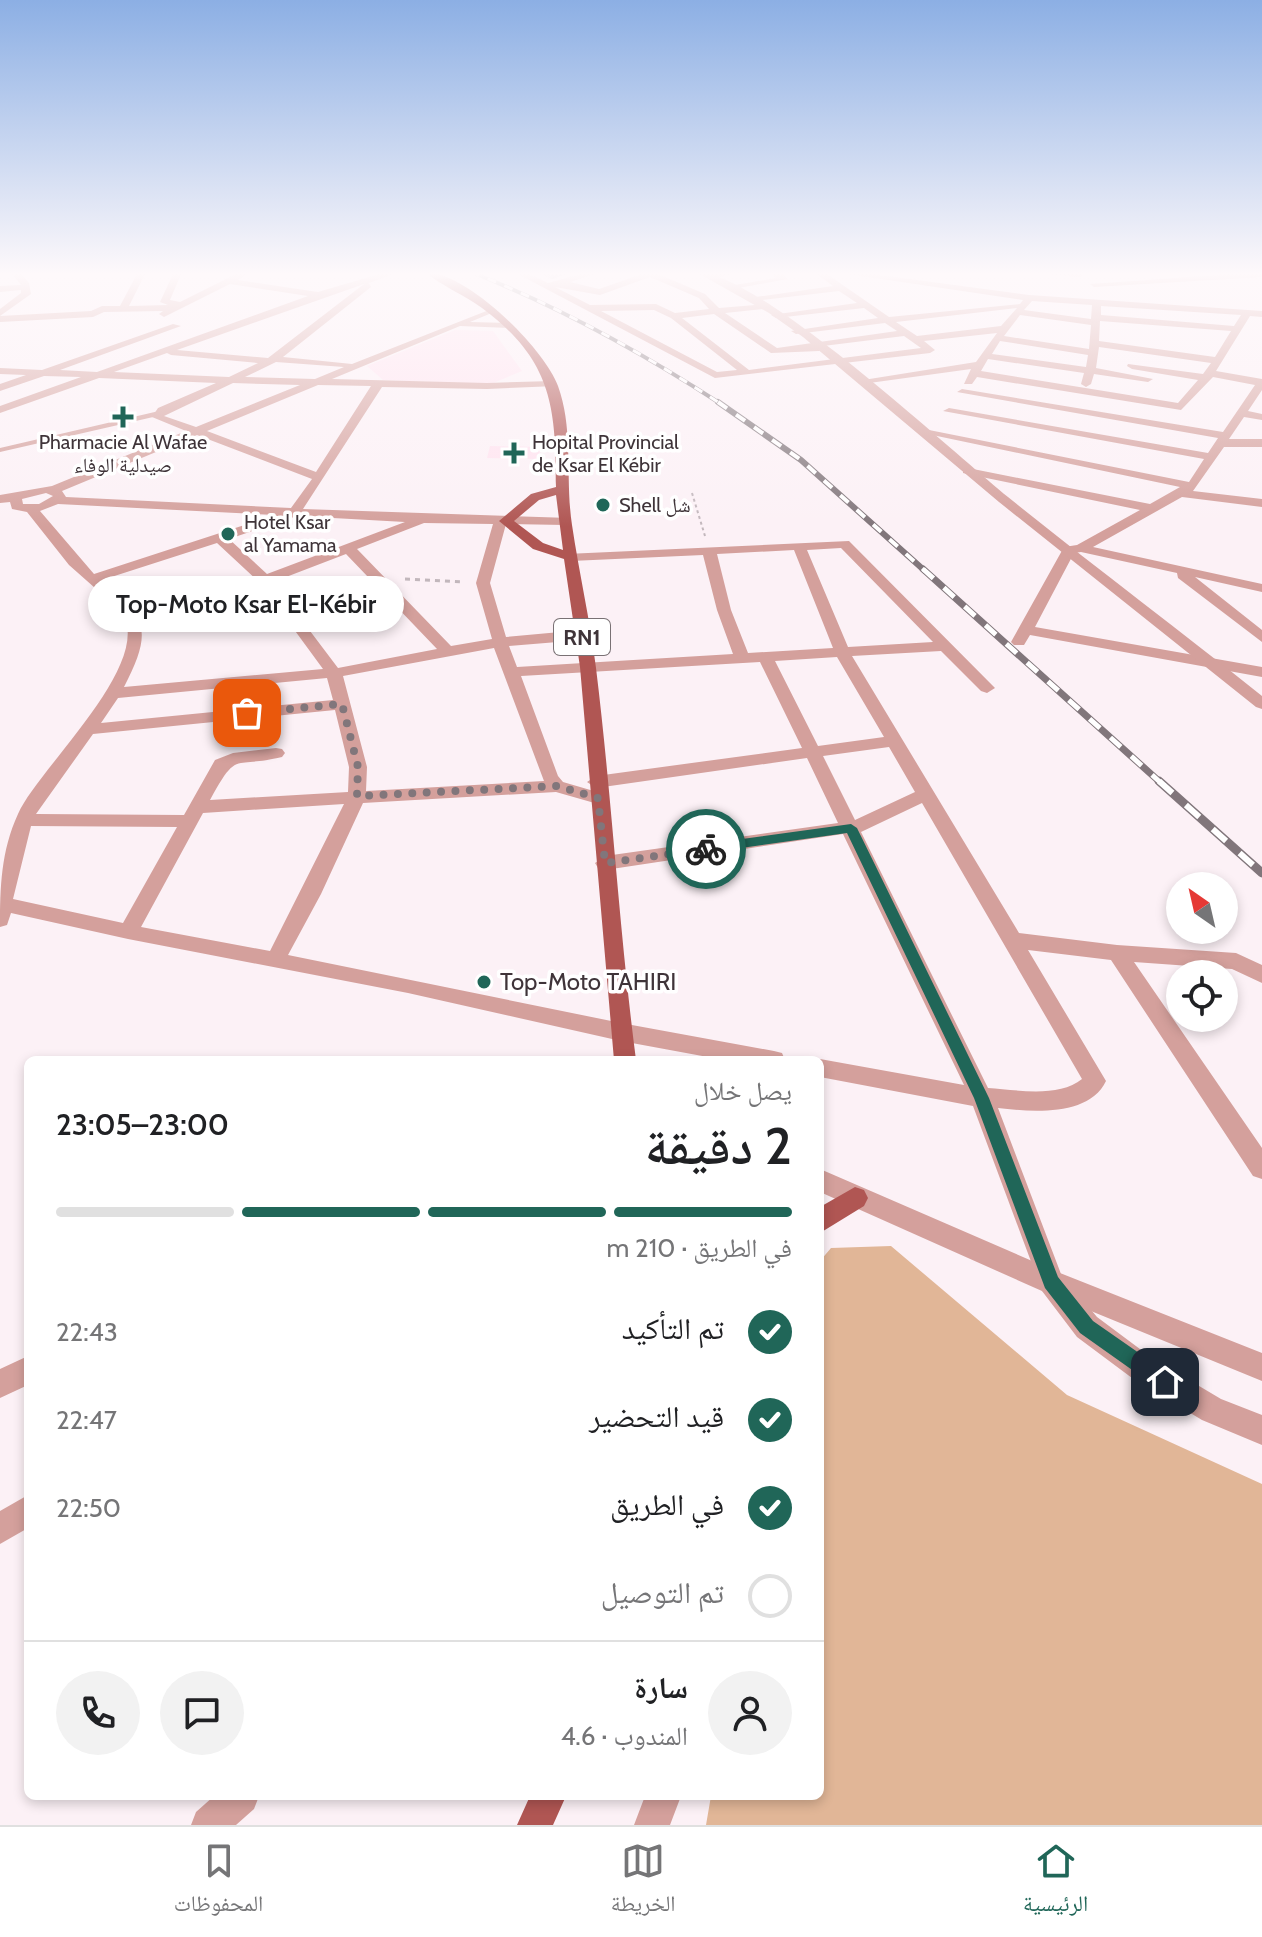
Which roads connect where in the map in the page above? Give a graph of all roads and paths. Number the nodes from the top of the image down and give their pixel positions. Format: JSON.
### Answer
{"nodes":[{"id":1,"x":88,"y":357,"type":"edge"},
{"id":2,"x":146,"y":357,"type":"edge"},
{"id":3,"x":238,"y":357,"type":"edge"},
{"id":4,"x":276,"y":357,"type":"edge"},
{"id":5,"x":375,"y":357,"type":"edge"},
{"id":6,"x":536,"y":357,"type":"edge"},
{"id":7,"x":682,"y":357,"type":"edge"},
{"id":8,"x":729,"y":357,"type":"edge"},
{"id":9,"x":831,"y":357,"type":"edge"},
{"id":10,"x":874,"y":357,"type":"edge"},
{"id":11,"x":985,"y":357,"type":"edge"},
{"id":12,"x":1021,"y":357,"type":"edge"},
{"id":13,"x":1091,"y":357,"type":"edge"},
{"id":14,"x":1115,"y":357,"type":"edge"},
{"id":15,"x":1144,"y":357,"type":"edge"},
{"id":16,"x":1192,"y":357,"type":"edge"},
{"id":17,"x":1220,"y":357,"type":"edge"},
{"id":18,"x":272,"y":360,"type":"junction"},
{"id":19,"x":1218,"y":361,"type":"junction"},
{"id":20,"x":837,"y":362,"type":"junction"},
{"id":21,"x":355,"y":365,"type":"junction"},
{"id":22,"x":980,"y":365,"type":"junction"},
{"id":23,"x":0,"y":371,"type":"edge"},
{"id":24,"x":44,"y":373,"type":"junction"},
{"id":25,"x":747,"y":373,"type":"junction"},
{"id":26,"x":99,"y":374,"type":"junction"},
{"id":27,"x":1208,"y":375,"type":"junction"},
{"id":28,"x":1148,"y":379,"type":"dead end"},
{"id":29,"x":231,"y":380,"type":"junction"},
{"id":30,"x":313,"y":381,"type":"junction"},
{"id":31,"x":862,"y":381,"type":"junction"},
{"id":32,"x":379,"y":383,"type":"junction"},
{"id":33,"x":1262,"y":383,"type":"edge"},
{"id":34,"x":552,"y":384,"type":"junction"},
{"id":35,"x":0,"y":388,"type":"edge"},
{"id":36,"x":962,"y":392,"type":"junction"},
{"id":37,"x":1083,"y":393,"type":"junction"},
{"id":38,"x":0,"y":410,"type":"edge"},
{"id":39,"x":949,"y":411,"type":"junction"},
{"id":40,"x":1075,"y":412,"type":"junction"},
{"id":41,"x":159,"y":413,"type":"junction"},
{"id":42,"x":1241,"y":413,"type":"junction"},
{"id":43,"x":1262,"y":417,"type":"edge"},
{"id":44,"x":194,"y":432,"type":"junction"},
{"id":45,"x":1066,"y":432,"type":"junction"},
{"id":46,"x":929,"y":433,"type":"junction"},
{"id":47,"x":1223,"y":440,"type":"junction"},
{"id":48,"x":1262,"y":443,"type":"edge"},
{"id":49,"x":0,"y":450,"type":"edge"},
{"id":50,"x":1212,"y":457,"type":"junction"},
{"id":51,"x":1055,"y":458,"type":"junction"},
{"id":52,"x":967,"y":470,"type":"junction"},
{"id":53,"x":319,"y":477,"type":"junction"},
{"id":54,"x":562,"y":489,"type":"junction"},
{"id":55,"x":1187,"y":490,"type":"junction"},
{"id":56,"x":692,"y":493,"type":"dead end"},
{"id":57,"x":55,"y":495,"type":"junction"},
{"id":58,"x":0,"y":499,"type":"edge"},
{"id":59,"x":1262,"y":503,"type":"edge"},
{"id":60,"x":23,"y":504,"type":"junction"},
{"id":61,"x":1149,"y":508,"type":"junction"},
{"id":62,"x":294,"y":513,"type":"junction"},
{"id":63,"x":427,"y":519,"type":"junction"},
{"id":64,"x":503,"y":521,"type":"junction"},
{"id":65,"x":565,"y":521,"type":"junction"},
{"id":66,"x":219,"y":537,"type":"junction"},
{"id":67,"x":799,"y":546,"type":"junction"},
{"id":68,"x":348,"y":548,"type":"junction"},
{"id":69,"x":1075,"y":549,"type":"junction"},
{"id":70,"x":709,"y":550,"type":"junction"},
{"id":71,"x":571,"y":557,"type":"junction"},
{"id":72,"x":1178,"y":571,"type":"junction"},
{"id":73,"x":379,"y":578,"type":"junction"},
{"id":74,"x":92,"y":579,"type":"junction"},
{"id":75,"x":265,"y":580,"type":"junction"},
{"id":76,"x":483,"y":583,"type":"junction"},
{"id":77,"x":1262,"y":588,"type":"edge"},
{"id":78,"x":582,"y":635,"type":"junction"},
{"id":79,"x":1260,"y":635,"type":"edge"},
{"id":80,"x":500,"y":642,"type":"junction"},
{"id":81,"x":945,"y":646,"type":"junction"},
{"id":82,"x":448,"y":652,"type":"junction"},
{"id":83,"x":842,"y":652,"type":"junction"},
{"id":84,"x":765,"y":656,"type":"junction"},
{"id":85,"x":742,"y":657,"type":"junction"},
{"id":86,"x":587,"y":665,"type":"junction"},
{"id":87,"x":1214,"y":665,"type":"junction"},
{"id":88,"x":512,"y":672,"type":"junction"},
{"id":89,"x":1262,"y":672,"type":"edge"},
{"id":90,"x":334,"y":673,"type":"junction"},
{"id":91,"x":987,"y":688,"type":"dead end"},
{"id":92,"x":114,"y":693,"type":"junction"},
{"id":93,"x":342,"y":704,"type":"junction"},
{"id":94,"x":1262,"y":704,"type":"edge"},
{"id":95,"x":89,"y":729,"type":"junction"},
{"id":96,"x":893,"y":741,"type":"junction"},
{"id":97,"x":276,"y":753,"type":"dead end"},
{"id":98,"x":813,"y":753,"type":"junction"},
{"id":99,"x":557,"y":786,"type":"junction"},
{"id":100,"x":597,"y":790,"type":"junction"},
{"id":101,"x":924,"y":795,"type":"junction"},
{"id":102,"x":357,"y":796,"type":"junction"},
{"id":103,"x":194,"y":814,"type":"junction"},
{"id":104,"x":26,"y":820,"type":"junction"},
{"id":105,"x":851,"y":828,"type":"junction"},
{"id":106,"x":605,"y":863,"type":"junction"},
{"id":107,"x":1,"y":908,"type":"edge"},
{"id":108,"x":128,"y":932,"type":"junction"},
{"id":109,"x":1011,"y":940,"type":"junction"},
{"id":110,"x":1117,"y":953,"type":"junction"},
{"id":111,"x":275,"y":960,"type":"junction"},
{"id":112,"x":1262,"y":975,"type":"edge"},
{"id":113,"x":621,"y":1032,"type":"junction"},
{"id":114,"x":624,"y":1056,"type":"edge"},
{"id":115,"x":752,"y":1056,"type":"edge"},
{"id":116,"x":824,"y":1069,"type":"edge"},
{"id":117,"x":982,"y":1098,"type":"junction"},
{"id":118,"x":1262,"y":1168,"type":"edge"},
{"id":119,"x":824,"y":1182,"type":"edge"},
{"id":120,"x":855,"y":1198,"type":"junction"},
{"id":121,"x":824,"y":1218,"type":"edge"},
{"id":122,"x":1051,"y":1282,"type":"junction"},
{"id":123,"x":1262,"y":1367,"type":"edge"},
{"id":124,"x":24,"y":1372,"type":"edge"},
{"id":125,"x":0,"y":1384,"type":"edge"},
{"id":126,"x":1262,"y":1430,"type":"edge"},
{"id":127,"x":24,"y":1513,"type":"edge"},
{"id":128,"x":0,"y":1529,"type":"edge"},
{"id":129,"x":237,"y":1800,"type":"edge"},
{"id":130,"x":546,"y":1800,"type":"edge"},
{"id":131,"x":661,"y":1800,"type":"edge"},
{"id":132,"x":209,"y":1825,"type":"edge"},
{"id":133,"x":535,"y":1825,"type":"edge"},
{"id":134,"x":652,"y":1825,"type":"edge"}],
"edges":[{"from":1,"to":24,"type":"street"},
{"from":2,"to":26,"type":"street"},
{"from":3,"to":18,"type":"street"},
{"from":4,"to":18,"type":"street"},
{"from":5,"to":21,"type":"street"},
{"from":6,"to":34,"type":"main road","number":"RN1"},
{"from":7,"to":25,"type":"street"},
{"from":8,"to":25,"type":"street"},
{"from":9,"to":20,"type":"street"},
{"from":10,"to":20,"type":"street"},
{"from":11,"to":22,"type":"street"},
{"from":12,"to":22,"type":"street"},
{"from":13,"to":37,"type":"street"},
{"from":14,"to":28,"type":"street"},
{"from":15,"to":27,"type":"street"},
{"from":16,"to":19,"type":"street"},
{"from":17,"to":19,"type":"street"},
{"from":18,"to":21,"type":"street"},
{"from":18,"to":29,"type":"street"},
{"from":19,"to":27,"type":"street"},
{"from":20,"to":25,"type":"street"},
{"from":20,"to":31,"type":"street"},
{"from":21,"to":30,"type":"street"},
{"from":22,"to":31,"type":"street"},
{"from":22,"to":36,"type":"street"},
{"from":22,"to":37,"type":"street"},
{"from":23,"to":24,"type":"street"},
{"from":24,"to":26,"type":"street"},
{"from":24,"to":35,"type":"street"},
{"from":26,"to":29,"type":"street"},
{"from":26,"to":38,"type":"street"},
{"from":27,"to":33,"type":"street"},
{"from":27,"to":37,"type":"street"},
{"from":29,"to":30,"type":"street"},
{"from":29,"to":41,"type":"street"},
{"from":30,"to":32,"type":"street"},
{"from":30,"to":44,"type":"street"},
{"from":31,"to":46,"type":"street"},
{"from":32,"to":34,"type":"street"},
{"from":32,"to":53,"type":"street"},
{"from":33,"to":42,"type":"street"},
{"from":34,"to":54,"type":"main road","number":"RN1"},
{"from":36,"to":39,"type":"street"},
{"from":36,"to":40,"type":"street"},
{"from":37,"to":40,"type":"street"},
{"from":39,"to":45,"type":"street"},
{"from":39,"to":46,"type":"street"},
{"from":40,"to":45,"type":"street"},
{"from":40,"to":47,"type":"street"},
{"from":41,"to":44,"type":"street"},
{"from":41,"to":49,"type":"lane"},
{"from":42,"to":43,"type":"street"},
{"from":42,"to":47,"type":"street"},
{"from":44,"to":53,"type":"street"},
{"from":44,"to":57,"type":"street"},
{"from":45,"to":50,"type":"street"},
{"from":45,"to":51,"type":"street"},
{"from":46,"to":51,"type":"street"},
{"from":46,"to":52,"type":"street"},
{"from":47,"to":48,"type":"street"},
{"from":47,"to":50,"type":"street"},
{"from":50,"to":55,"type":"street"},
{"from":51,"to":55,"type":"street"},
{"from":52,"to":61,"type":"street"},
{"from":52,"to":69,"type":"street"},
{"from":53,"to":62,"type":"street"},
{"from":54,"to":64,"type":"main road"},
{"from":54,"to":65,"type":"main road","number":"RN1"},
{"from":55,"to":59,"type":"street"},
{"from":55,"to":61,"type":"street"},
{"from":56,"to":70,"type":"path"},
{"from":57,"to":60,"type":"street"},
{"from":57,"to":62,"type":"street"},
{"from":58,"to":60,"type":"street"},
{"from":60,"to":74,"type":"street"},
{"from":61,"to":69,"type":"street"},
{"from":62,"to":63,"type":"street"},
{"from":62,"to":66,"type":"street"},
{"from":63,"to":64,"type":"street"},
{"from":63,"to":68,"type":"street"},
{"from":64,"to":65,"type":"street"},
{"from":64,"to":71,"type":"main road"},
{"from":64,"to":76,"type":"street"},
{"from":65,"to":71,"type":"main road","number":"RN1"},
{"from":66,"to":74,"type":"street"},
{"from":66,"to":75,"type":"street"},
{"from":67,"to":70,"type":"street"},
{"from":67,"to":81,"type":"street"},
{"from":67,"to":83,"type":"street"},
{"from":68,"to":73,"type":"street"},
{"from":68,"to":75,"type":"street"},
{"from":69,"to":72,"type":"street"},
{"from":69,"to":87,"type":"street"},
{"from":69,"to":87,"type":"street"},
{"from":70,"to":71,"type":"street"},
{"from":70,"to":85,"type":"street"},
{"from":71,"to":78,"type":"main road","number":"RN1"},
{"from":72,"to":77,"type":"street"},
{"from":72,"to":79,"type":"street"},
{"from":73,"to":76,"type":"path"},
{"from":73,"to":82,"type":"street"},
{"from":74,"to":92,"type":"street"},
{"from":75,"to":90,"type":"street"},
{"from":76,"to":80,"type":"street"},
{"from":78,"to":80,"type":"street"},
{"from":78,"to":86,"type":"main road","number":"RN1"},
{"from":80,"to":82,"type":"street"},
{"from":80,"to":88,"type":"street"},
{"from":81,"to":83,"type":"street"},
{"from":81,"to":91,"type":"street"},
{"from":82,"to":90,"type":"street"},
{"from":83,"to":84,"type":"street"},
{"from":83,"to":96,"type":"street"},
{"from":84,"to":85,"type":"street"},
{"from":84,"to":98,"type":"street"},
{"from":85,"to":86,"type":"street"},
{"from":86,"to":88,"type":"street"},
{"from":86,"to":100,"type":"main road","number":"RN1"},
{"from":87,"to":89,"type":"street"},
{"from":87,"to":94,"type":"street"},
{"from":88,"to":99,"type":"street"},
{"from":90,"to":92,"type":"street"},
{"from":90,"to":93,"type":"street"},
{"from":92,"to":95,"type":"street"},
{"from":93,"to":95,"type":"street"},
{"from":93,"to":102,"type":"street"},
{"from":95,"to":104,"type":"street"},
{"from":96,"to":98,"type":"street"},
{"from":96,"to":101,"type":"street"},
{"from":97,"to":103,"type":"street"},
{"from":98,"to":100,"type":"street"},
{"from":98,"to":105,"type":"street"},
{"from":99,"to":100,"type":"street"},
{"from":99,"to":102,"type":"street"},
{"from":100,"to":106,"type":"main road","number":"RN1"},
{"from":101,"to":105,"type":"street"},
{"from":101,"to":109,"type":"street"},
{"from":102,"to":103,"type":"street"},
{"from":102,"to":111,"type":"street"},
{"from":103,"to":104,"type":"street"},
{"from":103,"to":108,"type":"street"},
{"from":104,"to":107,"type":"street"},
{"from":105,"to":106,"type":"street"},
{"from":105,"to":117,"type":"street"},
{"from":106,"to":113,"type":"main road","number":"RN1"},
{"from":107,"to":108,"type":"street"},
{"from":108,"to":111,"type":"street"},
{"from":109,"to":110,"type":"street"},
{"from":109,"to":117,"type":"street"},
{"from":110,"to":112,"type":"street"},
{"from":110,"to":118,"type":"street"},
{"from":111,"to":113,"type":"street"},
{"from":113,"to":114,"type":"main road","number":"RN1"},
{"from":113,"to":115,"type":"street"},
{"from":116,"to":117,"type":"street"},
{"from":117,"to":122,"type":"street"},
{"from":119,"to":120,"type":"street"},
{"from":120,"to":121,"type":"main road"},
{"from":120,"to":122,"type":"street"},
{"from":122,"to":123,"type":"street"},
{"from":122,"to":126,"type":"street"},
{"from":124,"to":125,"type":"street"},
{"from":127,"to":128,"type":"street"},
{"from":129,"to":132,"type":"street"},
{"from":130,"to":133,"type":"main road"},
{"from":131,"to":134,"type":"street"}]}
